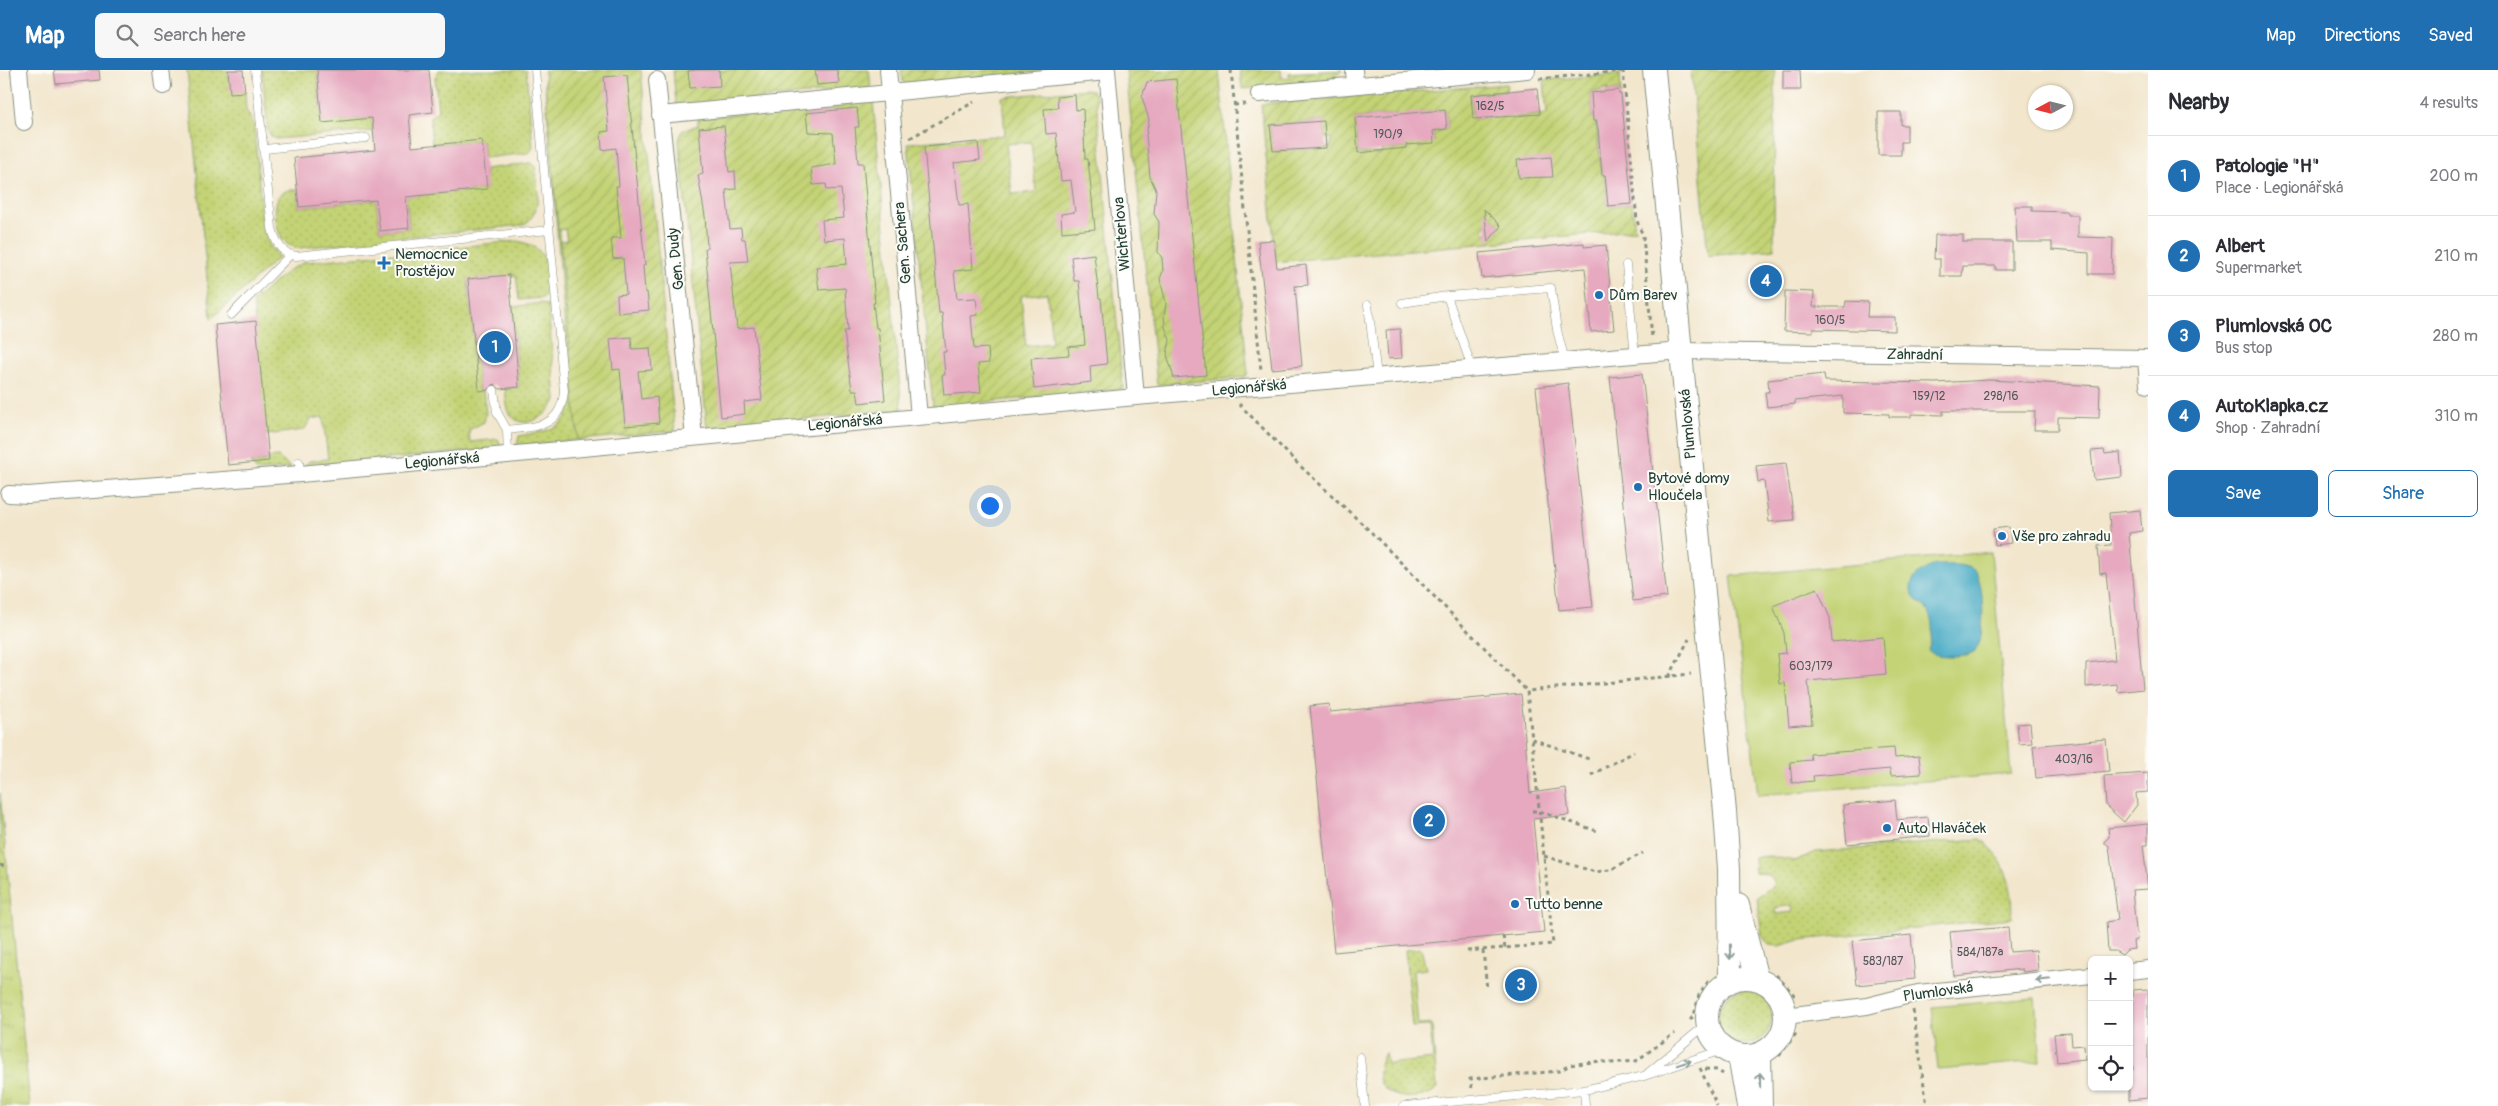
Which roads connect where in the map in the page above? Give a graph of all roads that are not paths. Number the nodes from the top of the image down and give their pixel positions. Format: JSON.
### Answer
{"nodes":[{"id":1,"x":19,"y":70,"type":"edge"},
{"id":2,"x":255,"y":70,"type":"edge"},
{"id":3,"x":534,"y":70,"type":"edge"},
{"id":4,"x":888,"y":70,"type":"edge"},
{"id":5,"x":1528,"y":70,"type":"edge"},
{"id":6,"x":1654,"y":70,"type":"edge"},
{"id":7,"x":1107,"y":71,"type":"edge"},
{"id":8,"x":1354,"y":78,"type":"edge"},
{"id":9,"x":657,"y":80,"type":"dead end"},
{"id":10,"x":890,"y":94,"type":"junction"},
{"id":11,"x":1259,"y":94,"type":"dead end"},
{"id":12,"x":660,"y":115,"type":"junction"},
{"id":13,"x":24,"y":122,"type":"dead end"},
{"id":14,"x":366,"y":138,"type":"dead end"},
{"id":15,"x":265,"y":149,"type":"junction"},
{"id":16,"x":549,"y":230,"type":"junction"},
{"id":17,"x":290,"y":255,"type":"junction"},
{"id":18,"x":1626,"y":265,"type":"dead end"},
{"id":19,"x":1446,"y":296,"type":"junction"},
{"id":20,"x":1402,"y":303,"type":"dead end"},
{"id":21,"x":1368,"y":305,"type":"dead end"},
{"id":22,"x":231,"y":315,"type":"dead end"},
{"id":23,"x":1681,"y":351,"type":"junction"},
{"id":24,"x":1635,"y":355,"type":"junction"},
{"id":25,"x":2147,"y":358,"type":"edge"},
{"id":26,"x":1565,"y":361,"type":"junction"},
{"id":27,"x":1472,"y":368,"type":"junction"},
{"id":28,"x":1377,"y":376,"type":"junction"},
{"id":29,"x":2148,"y":385,"type":"edge"},
{"id":30,"x":494,"y":390,"type":"dead end"},
{"id":31,"x":1136,"y":397,"type":"junction"},
{"id":32,"x":918,"y":417,"type":"junction"},
{"id":33,"x":506,"y":430,"type":"junction"},
{"id":34,"x":694,"y":437,"type":"junction"},
{"id":35,"x":508,"y":454,"type":"junction"},
{"id":36,"x":9,"y":494,"type":"dead end"},
{"id":37,"x":1729,"y":869,"type":"junction"},
{"id":38,"x":2148,"y":969,"type":"edge"},
{"id":39,"x":2133,"y":971,"type":"edge"},
{"id":40,"x":2088,"y":975,"type":"edge"},
{"id":41,"x":1764,"y":976,"type":"junction"},
{"id":42,"x":1730,"y":981,"type":"junction"},
{"id":43,"x":1795,"y":1014,"type":"junction"},
{"id":44,"x":1708,"y":1023,"type":"junction"},
{"id":45,"x":1750,"y":1055,"type":"junction"},
{"id":46,"x":1360,"y":1057,"type":"dead end"},
{"id":47,"x":1644,"y":1076,"type":"junction"},
{"id":48,"x":1584,"y":1090,"type":"junction"},
{"id":49,"x":1365,"y":1106,"type":"edge"},
{"id":50,"x":1404,"y":1106,"type":"edge"},
{"id":51,"x":1585,"y":1106,"type":"edge"},
{"id":52,"x":1748,"y":1106,"type":"edge"},
{"id":53,"x":1761,"y":1106,"type":"edge"}],
"edges":[{"from":1,"to":13,"type":"street"},
{"from":2,"to":15,"type":"lane"},
{"from":3,"to":16,"type":"lane"},
{"from":4,"to":10,"type":"street","name":"Gen. Sachera"},
{"from":5,"to":8,"type":"street"},
{"from":6,"to":23,"type":"main road","name":"Plumlovská"},
{"from":7,"to":10,"type":"street"},
{"from":7,"to":31,"type":"street","name":"Wichterlova"},
{"from":8,"to":11,"type":"street"},
{"from":9,"to":12,"type":"street","name":"Gen. Dudy"},
{"from":10,"to":12,"type":"street"},
{"from":10,"to":32,"type":"street","name":"Gen. Sachera"},
{"from":12,"to":34,"type":"street","name":"Gen. Dudy"},
{"from":14,"to":15,"type":"lane"},
{"from":15,"to":17,"type":"lane"},
{"from":16,"to":17,"type":"lane"},
{"from":16,"to":33,"type":"lane"},
{"from":17,"to":22,"type":"lane"},
{"from":18,"to":24,"type":"lane"},
{"from":19,"to":20,"type":"lane"},
{"from":19,"to":26,"type":"lane"},
{"from":19,"to":27,"type":"lane"},
{"from":21,"to":28,"type":"lane"},
{"from":23,"to":24,"type":"street","name":"Legionářská"},
{"from":23,"to":25,"type":"street","name":"Zahradní"},
{"from":23,"to":37,"type":"main road","name":"Plumlovská"},
{"from":24,"to":26,"type":"street","name":"Legionářská"},
{"from":25,"to":29,"type":"street"},
{"from":26,"to":27,"type":"street","name":"Legionářská"},
{"from":27,"to":28,"type":"street","name":"Legionářská"},
{"from":28,"to":31,"type":"street","name":"Legionářská"},
{"from":30,"to":33,"type":"lane"},
{"from":31,"to":32,"type":"street","name":"Legionářská"},
{"from":32,"to":34,"type":"street","name":"Legionářská"},
{"from":33,"to":35,"type":"lane"},
{"from":34,"to":35,"type":"street","name":"Legionářská"},
{"from":35,"to":36,"type":"street","name":"Legionářská"},
{"from":37,"to":41,"type":"main road","name":"Plumlovská"},
{"from":37,"to":42,"type":"main road","name":"Plumlovská","one_way":true},
{"from":38,"to":39,"type":"street"},
{"from":40,"to":43,"type":"street","name":"Plumlovská","one_way":true},
{"from":41,"to":42,"type":"main road"},
{"from":41,"to":43,"type":"main road"},
{"from":42,"to":44,"type":"main road"},
{"from":43,"to":45,"type":"main road"},
{"from":44,"to":45,"type":"main road"},
{"from":44,"to":47,"type":"lane"},
{"from":47,"to":45,"type":"lane","one_way":true},
{"from":45,"to":52,"type":"main road"},
{"from":53,"to":45,"type":"main road","one_way":true},
{"from":46,"to":49,"type":"lane"},
{"from":47,"to":48,"type":"lane"},
{"from":48,"to":50,"type":"lane"},
{"from":48,"to":51,"type":"lane"}]}
